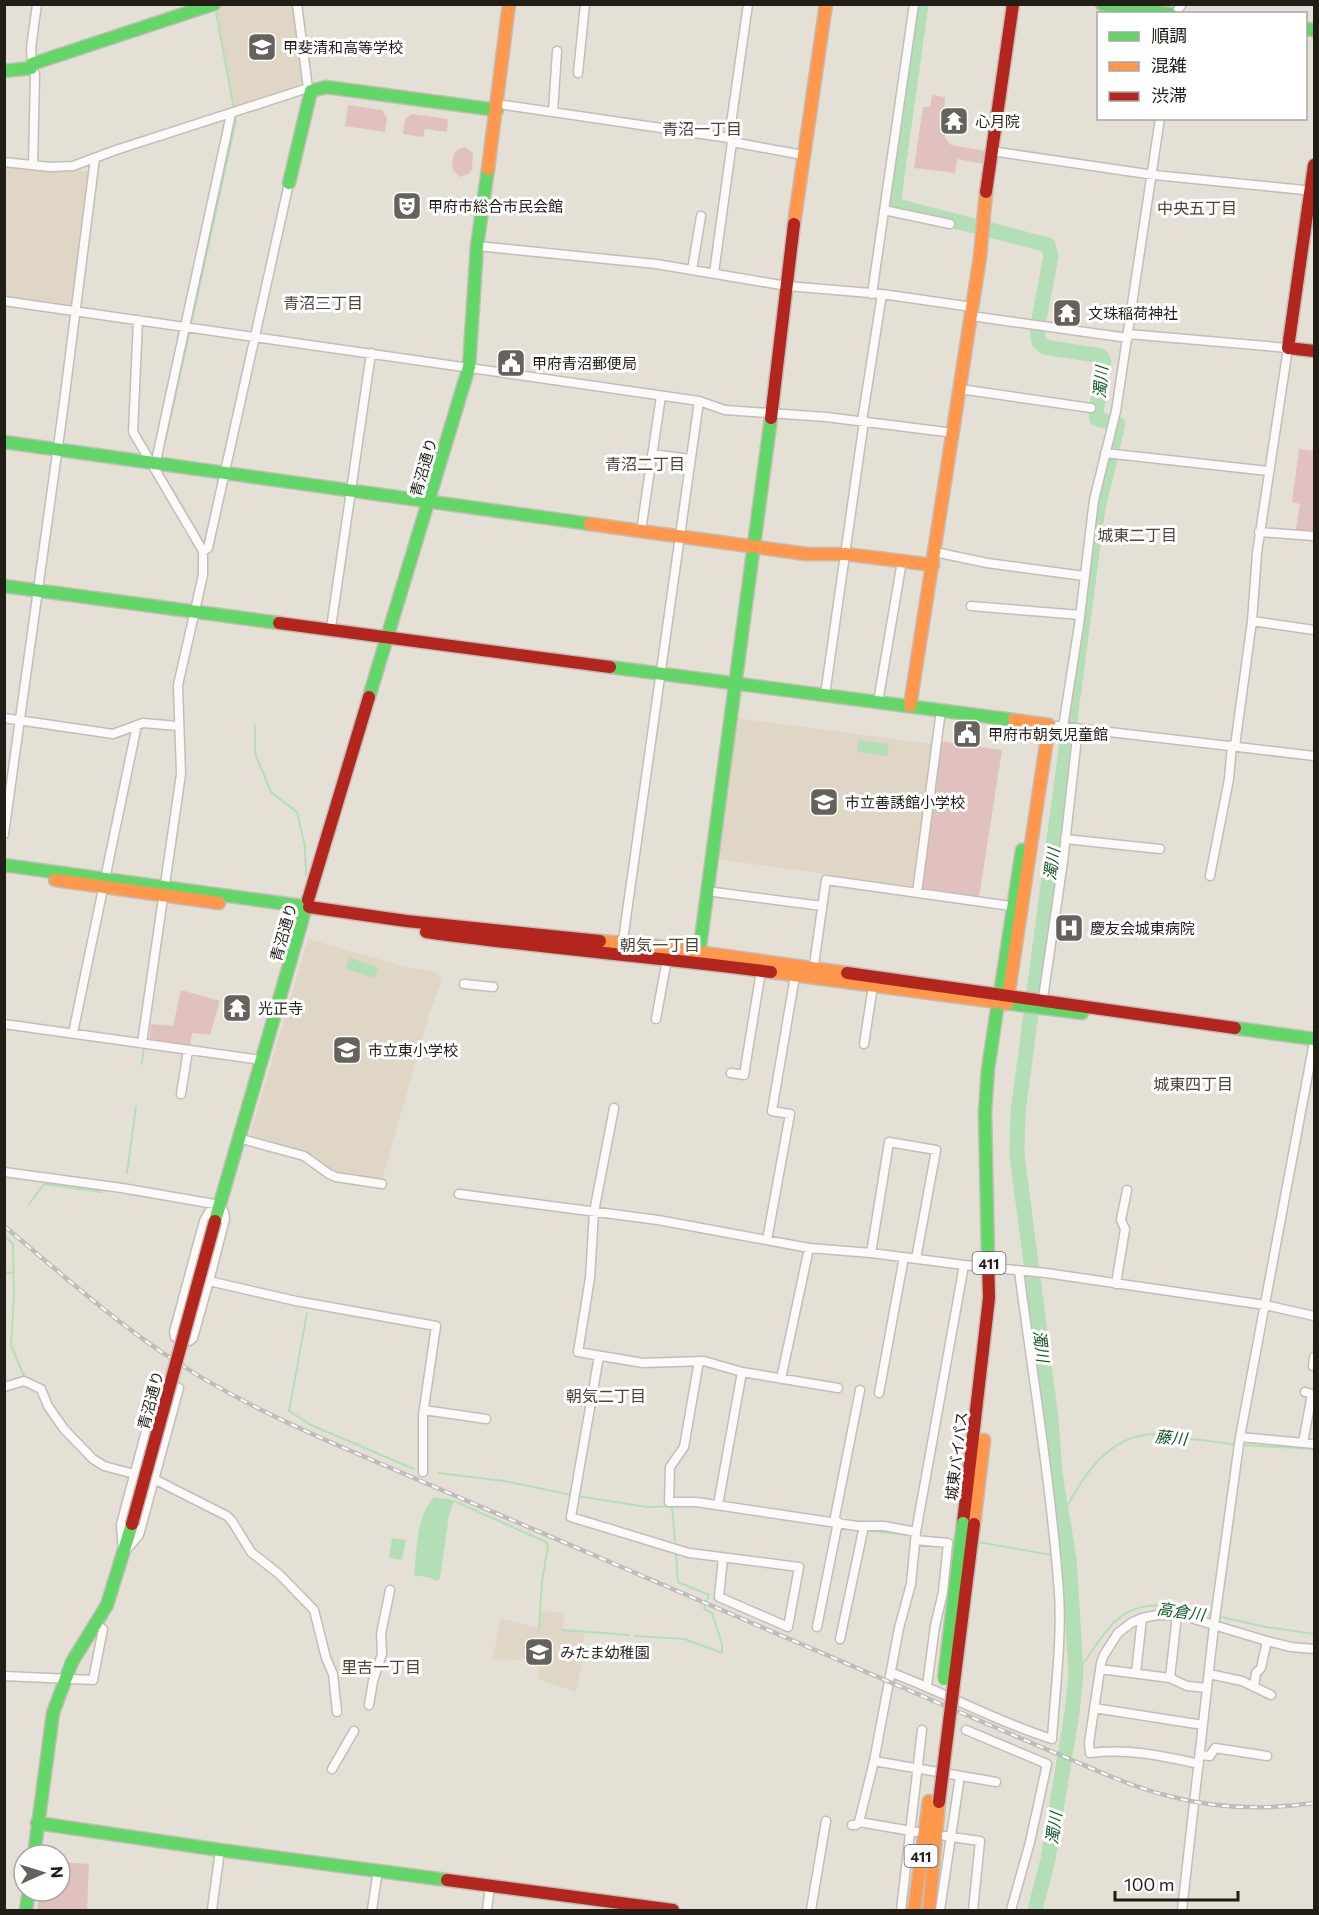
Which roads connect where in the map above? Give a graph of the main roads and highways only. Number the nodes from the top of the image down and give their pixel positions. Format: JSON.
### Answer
{"nodes":[{"id":1,"x":509,"y":4,"type":"edge"},
{"id":2,"x":826,"y":4,"type":"edge"},
{"id":3,"x":1013,"y":4,"type":"edge"},
{"id":4,"x":1102,"y":4,"type":"edge"},
{"id":5,"x":213,"y":5,"type":"edge"},
{"id":6,"x":1159,"y":12,"type":"edge"},
{"id":7,"x":4,"y":71,"type":"edge"},
{"id":8,"x":498,"y":107,"type":"junction"},
{"id":9,"x":1314,"y":165,"type":"edge"},
{"id":10,"x":289,"y":183,"type":"road end"},
{"id":11,"x":1312,"y":190,"type":"edge"},
{"id":12,"x":1314,"y":351,"type":"edge"},
{"id":13,"x":4,"y":442,"type":"edge"},
{"id":14,"x":430,"y":499,"type":"junction"},
{"id":15,"x":753,"y":547,"type":"junction"},
{"id":16,"x":934,"y":558,"type":"junction"},
{"id":17,"x":4,"y":586,"type":"edge"},
{"id":18,"x":388,"y":637,"type":"junction"},
{"id":19,"x":735,"y":682,"type":"junction"},
{"id":20,"x":910,"y":706,"type":"junction"},
{"id":21,"x":4,"y":865,"type":"edge"},
{"id":22,"x":4,"y":873,"type":"edge"},
{"id":23,"x":105,"y":884,"type":"junction"},
{"id":24,"x":305,"y":911,"type":"junction"},
{"id":25,"x":621,"y":948,"type":"junction"},
{"id":26,"x":698,"y":957,"type":"junction"},
{"id":27,"x":812,"y":973,"type":"junction"},
{"id":28,"x":1003,"y":999,"type":"junction"},
{"id":29,"x":1314,"y":1043,"type":"edge"},
{"id":30,"x":934,"y":1802,"type":"junction"},
{"id":31,"x":37,"y":1823,"type":"junction"},
{"id":32,"x":35,"y":1843,"type":"edge"},
{"id":33,"x":673,"y":1911,"type":"edge"},
{"id":34,"x":914,"y":1911,"type":"edge"},
{"id":35,"x":928,"y":1911,"type":"edge"}],
"edges":[{"from":1,"to":8,"type":"main road","name":"青沼通り"},
{"from":2,"to":15,"type":"main road"},
{"from":3,"to":16,"type":"main road"},
{"from":4,"to":6,"type":"main road"},
{"from":5,"to":7,"type":"main road"},
{"from":8,"to":10,"type":"main road"},
{"from":8,"to":14,"type":"main road","name":"青沼通り"},
{"from":9,"to":11,"type":"main road"},
{"from":11,"to":12,"type":"main road"},
{"from":13,"to":14,"type":"main road"},
{"from":14,"to":15,"type":"main road"},
{"from":14,"to":18,"type":"main road","name":"青沼通り"},
{"from":15,"to":16,"type":"main road"},
{"from":15,"to":19,"type":"main road"},
{"from":16,"to":20,"type":"main road"},
{"from":17,"to":18,"type":"main road"},
{"from":18,"to":19,"type":"main road"},
{"from":18,"to":24,"type":"main road","name":"青沼通り"},
{"from":19,"to":20,"type":"main road"},
{"from":19,"to":26,"type":"main road"},
{"from":20,"to":28,"type":"main road","name":"城東バイパス"},
{"from":21,"to":23,"type":"main road"},
{"from":22,"to":23,"type":"main road"},
{"from":23,"to":24,"type":"main road"},
{"from":24,"to":25,"type":"main road"},
{"from":24,"to":31,"type":"main road","name":"青沼通り","bridge":true},
{"from":25,"to":26,"type":"main road"},
{"from":25,"to":26,"type":"main road"},
{"from":26,"to":27,"type":"main road"},
{"from":26,"to":27,"type":"main road"},
{"from":27,"to":28,"type":"main road"},
{"from":27,"to":28,"type":"main road"},
{"from":28,"to":29,"type":"main road"},
{"from":28,"to":30,"type":"main road","name":"城東バイパス","number":"411","bridge":true},
{"from":30,"to":34,"type":"main road","name":"城東バイパス","number":"411"},
{"from":30,"to":35,"type":"main road","name":"城東バイパス","number":"411"},
{"from":31,"to":32,"type":"main road","name":"青沼通り"},
{"from":31,"to":33,"type":"main road"}]}
